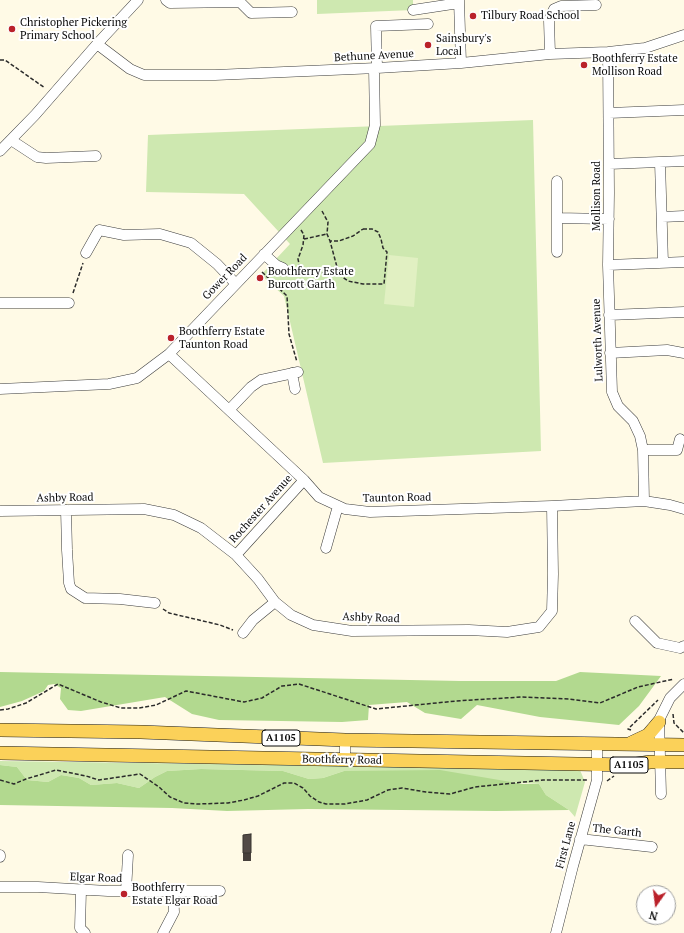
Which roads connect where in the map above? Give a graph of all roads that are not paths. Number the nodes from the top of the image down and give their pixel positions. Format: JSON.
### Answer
{"nodes":[{"id":1,"x":138,"y":0,"type":"edge"},
{"id":2,"x":166,"y":0,"type":"edge"},
{"id":3,"x":459,"y":2,"type":"edge"},
{"id":4,"x":566,"y":3,"type":"edge"},
{"id":5,"x":596,"y":5,"type":"dead end"},
{"id":6,"x":414,"y":10,"type":"dead end"},
{"id":7,"x":292,"y":12,"type":"dead end"},
{"id":8,"x":428,"y":24,"type":"dead end"},
{"id":9,"x":684,"y":35,"type":"edge"},
{"id":10,"x":97,"y":44,"type":"junction"},
{"id":11,"x":608,"y":52,"type":"junction"},
{"id":12,"x":550,"y":54,"type":"junction"},
{"id":13,"x":461,"y":63,"type":"junction"},
{"id":14,"x":376,"y":68,"type":"junction"},
{"id":15,"x":684,"y":110,"type":"edge"},
{"id":16,"x":609,"y":114,"type":"junction"},
{"id":17,"x":11,"y":140,"type":"junction"},
{"id":18,"x":0,"y":151,"type":"edge"},
{"id":19,"x":96,"y":156,"type":"dead end"},
{"id":20,"x":684,"y":161,"type":"edge"},
{"id":21,"x":660,"y":162,"type":"junction"},
{"id":22,"x":609,"y":164,"type":"junction"},
{"id":23,"x":557,"y":181,"type":"dead end"},
{"id":24,"x":684,"y":216,"type":"edge"},
{"id":25,"x":662,"y":217,"type":"junction"},
{"id":26,"x":557,"y":218,"type":"junction"},
{"id":27,"x":609,"y":219,"type":"junction"},
{"id":28,"x":557,"y":252,"type":"dead end"},
{"id":29,"x":86,"y":253,"type":"road end"},
{"id":30,"x":264,"y":254,"type":"junction"},
{"id":31,"x":684,"y":262,"type":"edge"},
{"id":32,"x":663,"y":263,"type":"junction"},
{"id":33,"x":608,"y":265,"type":"junction"},
{"id":34,"x":283,"y":268,"type":"dead end"},
{"id":35,"x":235,"y":283,"type":"junction"},
{"id":36,"x":0,"y":303,"type":"edge"},
{"id":37,"x":70,"y":303,"type":"road end"},
{"id":38,"x":684,"y":312,"type":"edge"},
{"id":39,"x":609,"y":315,"type":"junction"},
{"id":40,"x":610,"y":353,"type":"junction"},
{"id":41,"x":684,"y":353,"type":"edge"},
{"id":42,"x":169,"y":354,"type":"junction"},
{"id":43,"x":0,"y":389,"type":"edge"},
{"id":44,"x":295,"y":389,"type":"dead end"},
{"id":45,"x":229,"y":410,"type":"junction"},
{"id":46,"x":680,"y":439,"type":"dead end"},
{"id":47,"x":643,"y":450,"type":"junction"},
{"id":48,"x":304,"y":480,"type":"junction"},
{"id":49,"x":644,"y":501,"type":"junction"},
{"id":50,"x":338,"y":506,"type":"junction"},
{"id":51,"x":552,"y":506,"type":"junction"},
{"id":52,"x":684,"y":509,"type":"edge"},
{"id":53,"x":66,"y":510,"type":"junction"},
{"id":54,"x":0,"y":511,"type":"edge"},
{"id":55,"x":326,"y":548,"type":"dead end"},
{"id":56,"x":236,"y":554,"type":"junction"},
{"id":57,"x":275,"y":602,"type":"junction"},
{"id":58,"x":155,"y":603,"type":"road end"},
{"id":59,"x":635,"y":622,"type":"dead end"},
{"id":60,"x":243,"y":633,"type":"road end"},
{"id":61,"x":684,"y":646,"type":"edge"},
{"id":62,"x":680,"y":681,"type":"edge"},
{"id":63,"x":659,"y":722,"type":"junction"},
{"id":64,"x":0,"y":730,"type":"edge"},
{"id":65,"x":141,"y":732,"type":"junction"},
{"id":66,"x":344,"y":740,"type":"junction"},
{"id":67,"x":597,"y":744,"type":"junction"},
{"id":68,"x":628,"y":745,"type":"junction"},
{"id":69,"x":660,"y":745,"type":"junction"},
{"id":70,"x":684,"y":745,"type":"edge"},
{"id":71,"x":0,"y":753,"type":"edge"},
{"id":72,"x":140,"y":755,"type":"junction"},
{"id":73,"x":345,"y":760,"type":"junction"},
{"id":74,"x":660,"y":762,"type":"junction"},
{"id":75,"x":684,"y":762,"type":"edge"},
{"id":76,"x":597,"y":764,"type":"junction"},
{"id":77,"x":661,"y":794,"type":"dead end"},
{"id":78,"x":580,"y":839,"type":"junction"},
{"id":79,"x":652,"y":847,"type":"dead end"},
{"id":80,"x":128,"y":855,"type":"dead end"},
{"id":81,"x":0,"y":887,"type":"edge"},
{"id":82,"x":81,"y":890,"type":"junction"},
{"id":83,"x":173,"y":890,"type":"junction"},
{"id":84,"x":126,"y":891,"type":"junction"},
{"id":85,"x":220,"y":891,"type":"dead end"},
{"id":86,"x":85,"y":933,"type":"edge"},
{"id":87,"x":163,"y":933,"type":"edge"},
{"id":88,"x":556,"y":933,"type":"edge"}],
"edges":[{"from":1,"to":10,"type":"street"},
{"from":2,"to":7,"type":"street"},
{"from":3,"to":6,"type":"street"},
{"from":3,"to":13,"type":"street"},
{"from":4,"to":5,"type":"street"},
{"from":4,"to":12,"type":"street"},
{"from":8,"to":14,"type":"street","name":"Gower Road"},
{"from":9,"to":11,"type":"street","name":"Bethune Avenue"},
{"from":10,"to":14,"type":"street","name":"Bethune Avenue"},
{"from":10,"to":17,"type":"street"},
{"from":11,"to":12,"type":"street","name":"Bethune Avenue"},
{"from":11,"to":16,"type":"street","name":"Mollison Road"},
{"from":12,"to":13,"type":"street","name":"Bethune Avenue"},
{"from":13,"to":14,"type":"street","name":"Bethune Avenue"},
{"from":14,"to":30,"type":"street","name":"Gower Road"},
{"from":15,"to":16,"type":"street"},
{"from":16,"to":22,"type":"street","name":"Mollison Road"},
{"from":17,"to":18,"type":"street"},
{"from":17,"to":19,"type":"street"},
{"from":20,"to":21,"type":"street"},
{"from":21,"to":22,"type":"street"},
{"from":21,"to":25,"type":"street"},
{"from":22,"to":27,"type":"street","name":"Mollison Road"},
{"from":23,"to":26,"type":"street"},
{"from":24,"to":25,"type":"street"},
{"from":25,"to":32,"type":"street"},
{"from":26,"to":27,"type":"street"},
{"from":26,"to":28,"type":"street"},
{"from":27,"to":33,"type":"street","name":"Mollison Road"},
{"from":29,"to":35,"type":"street"},
{"from":30,"to":34,"type":"street"},
{"from":30,"to":35,"type":"street","name":"Gower Road"},
{"from":31,"to":32,"type":"street"},
{"from":32,"to":33,"type":"street"},
{"from":33,"to":39,"type":"street","name":"Lulworth Avenue"},
{"from":35,"to":42,"type":"street","name":"Gower Road"},
{"from":36,"to":37,"type":"street"},
{"from":38,"to":39,"type":"street"},
{"from":39,"to":40,"type":"street","name":"Lulworth Avenue"},
{"from":40,"to":41,"type":"street"},
{"from":40,"to":47,"type":"street","name":"Lulworth Avenue"},
{"from":42,"to":43,"type":"street","name":"Gower Road"},
{"from":42,"to":45,"type":"street","name":"Taunton Road"},
{"from":44,"to":45,"type":"street"},
{"from":45,"to":48,"type":"street","name":"Taunton Road"},
{"from":46,"to":47,"type":"street"},
{"from":47,"to":49,"type":"street","name":"Lulworth Avenue"},
{"from":48,"to":50,"type":"street","name":"Taunton Road"},
{"from":48,"to":56,"type":"street","name":"Rochester Avenue"},
{"from":49,"to":51,"type":"street","name":"Taunton Road"},
{"from":49,"to":52,"type":"street","name":"Taunton Road"},
{"from":50,"to":51,"type":"street","name":"Taunton Road"},
{"from":50,"to":55,"type":"street"},
{"from":51,"to":57,"type":"street","name":"Ashby Road"},
{"from":53,"to":54,"type":"street","name":"Ashby Road"},
{"from":53,"to":56,"type":"street","name":"Ashby Road"},
{"from":53,"to":58,"type":"street"},
{"from":56,"to":57,"type":"street","name":"Ashby Road"},
{"from":57,"to":60,"type":"street"},
{"from":59,"to":61,"type":"street"},
{"from":62,"to":63,"type":"street"},
{"from":63,"to":68,"type":"main road"},
{"from":63,"to":69,"type":"street"},
{"from":64,"to":65,"type":"main road","name":"Boothferry Road","number":"A1105"},
{"from":65,"to":66,"type":"main road","name":"Boothferry Road","number":"A1105"},
{"from":65,"to":72,"type":"main road"},
{"from":66,"to":67,"type":"main road","name":"Boothferry Road","number":"A1105"},
{"from":66,"to":73,"type":"street"},
{"from":67,"to":68,"type":"main road","name":"Boothferry Road","number":"A1105"},
{"from":67,"to":76,"type":"street","name":"First Lane"},
{"from":68,"to":69,"type":"main road","name":"Boothferry Road","number":"A1105"},
{"from":69,"to":70,"type":"main road","name":"Boothferry Road","number":"A1105"},
{"from":69,"to":74,"type":"street"},
{"from":71,"to":72,"type":"main road","name":"Boothferry Road","number":"A1105"},
{"from":72,"to":73,"type":"main road","name":"Boothferry Road","number":"A1105"},
{"from":73,"to":76,"type":"main road","name":"Boothferry Road","number":"A1105"},
{"from":74,"to":75,"type":"main road","name":"Boothferry Road","number":"A1105"},
{"from":74,"to":76,"type":"main road","name":"Boothferry Road","number":"A1105"},
{"from":74,"to":77,"type":"street"},
{"from":76,"to":78,"type":"street","name":"First Lane"},
{"from":78,"to":79,"type":"street","name":"The Garth"},
{"from":78,"to":88,"type":"street","name":"First Lane"},
{"from":80,"to":84,"type":"street"},
{"from":81,"to":82,"type":"street","name":"Elgar Road"},
{"from":82,"to":84,"type":"street","name":"Elgar Road"},
{"from":82,"to":86,"type":"street"},
{"from":83,"to":84,"type":"street","name":"Elgar Road"},
{"from":83,"to":85,"type":"street","name":"Elgar Road"},
{"from":83,"to":87,"type":"street"}]}
